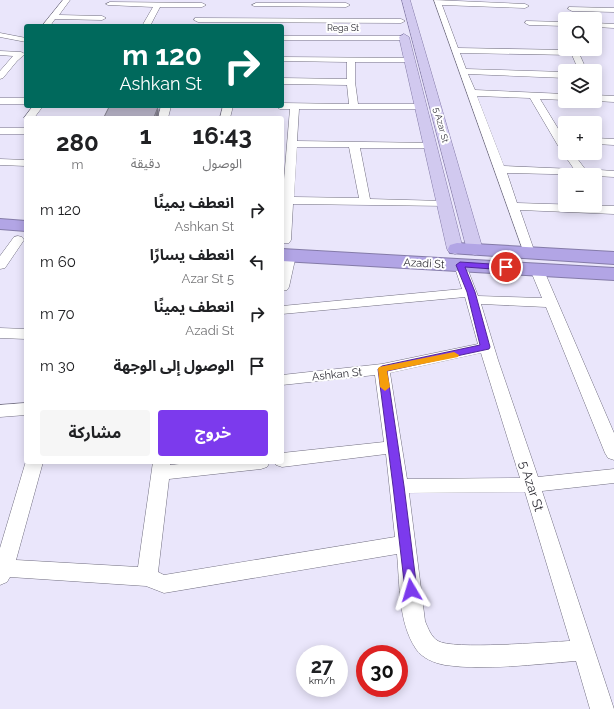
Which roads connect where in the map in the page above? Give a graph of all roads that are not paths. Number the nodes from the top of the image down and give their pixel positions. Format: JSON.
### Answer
{"nodes":[{"id":1,"x":67,"y":0,"type":"edge"},
{"id":2,"x":396,"y":0,"type":"edge"},
{"id":3,"x":406,"y":0,"type":"edge"},
{"id":4,"x":568,"y":0,"type":"edge"},
{"id":5,"x":203,"y":2,"type":"edge"},
{"id":6,"x":438,"y":2,"type":"edge"},
{"id":7,"x":257,"y":3,"type":"edge"},
{"id":8,"x":346,"y":3,"type":"edge"},
{"id":9,"x":158,"y":4,"type":"junction"},
{"id":10,"x":107,"y":9,"type":"edge"},
{"id":11,"x":572,"y":9,"type":"junction"},
{"id":12,"x":614,"y":10,"type":"edge"},
{"id":13,"x":526,"y":12,"type":"edge"},
{"id":14,"x":574,"y":12,"type":"edge"},
{"id":15,"x":54,"y":17,"type":"junction"},
{"id":16,"x":251,"y":20,"type":"junction"},
{"id":17,"x":348,"y":20,"type":"junction"},
{"id":18,"x":401,"y":21,"type":"junction"},
{"id":19,"x":558,"y":22,"type":"edge"},
{"id":20,"x":197,"y":23,"type":"edge"},
{"id":21,"x":48,"y":24,"type":"edge"},
{"id":22,"x":97,"y":24,"type":"edge"},
{"id":23,"x":147,"y":24,"type":"edge"},
{"id":24,"x":602,"y":25,"type":"edge"},
{"id":25,"x":614,"y":26,"type":"edge"},
{"id":26,"x":531,"y":34,"type":"dead end"},
{"id":27,"x":0,"y":35,"type":"edge"},
{"id":28,"x":284,"y":38,"type":"edge"},
{"id":29,"x":404,"y":38,"type":"junction"},
{"id":30,"x":24,"y":40,"type":"edge"},
{"id":31,"x":455,"y":50,"type":"junction"},
{"id":32,"x":558,"y":51,"type":"edge"},
{"id":33,"x":0,"y":53,"type":"edge"},
{"id":34,"x":22,"y":55,"type":"edge"},
{"id":35,"x":284,"y":59,"type":"edge"},
{"id":36,"x":351,"y":60,"type":"junction"},
{"id":37,"x":409,"y":60,"type":"junction"},
{"id":38,"x":463,"y":70,"type":"junction"},
{"id":39,"x":558,"y":75,"type":"edge"},
{"id":40,"x":0,"y":76,"type":"edge"},
{"id":41,"x":284,"y":81,"type":"edge"},
{"id":42,"x":351,"y":82,"type":"junction"},
{"id":43,"x":416,"y":90,"type":"junction"},
{"id":44,"x":431,"y":91,"type":"junction"},
{"id":45,"x":472,"y":93,"type":"junction"},
{"id":46,"x":533,"y":95,"type":"junction"},
{"id":47,"x":558,"y":97,"type":"edge"},
{"id":48,"x":602,"y":98,"type":"edge"},
{"id":49,"x":614,"y":98,"type":"edge"},
{"id":50,"x":0,"y":101,"type":"edge"},
{"id":51,"x":24,"y":101,"type":"edge"},
{"id":52,"x":284,"y":106,"type":"edge"},
{"id":53,"x":295,"y":106,"type":"junction"},
{"id":54,"x":354,"y":106,"type":"junction"},
{"id":55,"x":420,"y":107,"type":"junction"},
{"id":56,"x":0,"y":131,"type":"edge"},
{"id":57,"x":23,"y":131,"type":"edge"},
{"id":58,"x":558,"y":134,"type":"edge"},
{"id":59,"x":602,"y":141,"type":"edge"},
{"id":60,"x":614,"y":142,"type":"edge"},
{"id":61,"x":292,"y":144,"type":"junction"},
{"id":62,"x":354,"y":145,"type":"junction"},
{"id":63,"x":430,"y":145,"type":"junction"},
{"id":64,"x":24,"y":163,"type":"edge"},
{"id":65,"x":286,"y":163,"type":"edge"},
{"id":66,"x":1,"y":164,"type":"edge"},
{"id":67,"x":500,"y":169,"type":"junction"},
{"id":68,"x":558,"y":172,"type":"edge"},
{"id":69,"x":602,"y":174,"type":"edge"},
{"id":70,"x":614,"y":174,"type":"edge"},
{"id":71,"x":288,"y":200,"type":"junction"},
{"id":72,"x":365,"y":202,"type":"junction"},
{"id":73,"x":444,"y":204,"type":"junction"},
{"id":74,"x":513,"y":206,"type":"junction"},
{"id":75,"x":614,"y":210,"type":"edge"},
{"id":76,"x":0,"y":224,"type":"edge"},
{"id":77,"x":23,"y":236,"type":"edge"},
{"id":78,"x":0,"y":239,"type":"edge"},
{"id":79,"x":285,"y":248,"type":"edge"},
{"id":80,"x":476,"y":250,"type":"junction"},
{"id":81,"x":457,"y":257,"type":"junction"},
{"id":82,"x":614,"y":258,"type":"edge"},
{"id":83,"x":284,"y":261,"type":"edge"},
{"id":84,"x":533,"y":261,"type":"junction"},
{"id":85,"x":0,"y":265,"type":"edge"},
{"id":86,"x":614,"y":274,"type":"edge"},
{"id":87,"x":472,"y":296,"type":"junction"},
{"id":88,"x":551,"y":303,"type":"junction"},
{"id":89,"x":284,"y":310,"type":"edge"},
{"id":90,"x":0,"y":333,"type":"edge"},
{"id":91,"x":24,"y":334,"type":"edge"},
{"id":92,"x":485,"y":347,"type":"junction"},
{"id":93,"x":382,"y":369,"type":"junction"},
{"id":94,"x":284,"y":380,"type":"edge"},
{"id":95,"x":24,"y":408,"type":"edge"},
{"id":96,"x":0,"y":411,"type":"edge"},
{"id":97,"x":393,"y":447,"type":"junction"},
{"id":98,"x":614,"y":453,"type":"edge"},
{"id":99,"x":284,"y":460,"type":"edge"},
{"id":100,"x":33,"y":464,"type":"edge"},
{"id":101,"x":228,"y":464,"type":"edge"},
{"id":102,"x":161,"y":468,"type":"edge"},
{"id":103,"x":614,"y":476,"type":"edge"},
{"id":104,"x":532,"y":485,"type":"junction"},
{"id":105,"x":399,"y":486,"type":"junction"},
{"id":106,"x":405,"y":544,"type":"junction"},
{"id":107,"x":1,"y":571,"type":"edge"},
{"id":108,"x":147,"y":577,"type":"junction"},
{"id":109,"x":584,"y":650,"type":"junction"},
{"id":110,"x":602,"y":709,"type":"edge"}],
"edges":[{"from":1,"to":15,"type":"street"},
{"from":2,"to":18,"type":"main road","name":"5 Azar St"},
{"from":3,"to":44,"type":"main road","name":"5 Azar St"},
{"from":4,"to":11,"type":"street"},
{"from":5,"to":9,"type":"street"},
{"from":5,"to":20,"type":"street"},
{"from":6,"to":13,"type":"street"},
{"from":6,"to":31,"type":"street"},
{"from":7,"to":8,"type":"street"},
{"from":7,"to":16,"type":"street"},
{"from":8,"to":17,"type":"street"},
{"from":9,"to":10,"type":"street"},
{"from":9,"to":23,"type":"street"},
{"from":10,"to":15,"type":"street"},
{"from":10,"to":22,"type":"street"},
{"from":11,"to":12,"type":"street"},
{"from":11,"to":14,"type":"street"},
{"from":13,"to":19,"type":"street"},
{"from":13,"to":26,"type":"street"},
{"from":15,"to":21,"type":"street"},
{"from":16,"to":17,"type":"street"},
{"from":16,"to":20,"type":"street"},
{"from":17,"to":18,"type":"street"},
{"from":18,"to":29,"type":"main road","name":"5 Azar St"},
{"from":24,"to":25,"type":"street"},
{"from":27,"to":30,"type":"street"},
{"from":28,"to":29,"type":"street","name":"Rega St"},
{"from":29,"to":37,"type":"main road","name":"5 Azar St"},
{"from":31,"to":32,"type":"street"},
{"from":31,"to":38,"type":"street"},
{"from":33,"to":34,"type":"street"},
{"from":34,"to":40,"type":"street"},
{"from":35,"to":36,"type":"street"},
{"from":36,"to":37,"type":"street"},
{"from":36,"to":42,"type":"street"},
{"from":37,"to":43,"type":"main road","name":"5 Azar St"},
{"from":38,"to":39,"type":"street"},
{"from":38,"to":45,"type":"street"},
{"from":41,"to":42,"type":"street"},
{"from":42,"to":54,"type":"street"},
{"from":43,"to":44,"type":"main road"},
{"from":43,"to":55,"type":"main road","name":"5 Azar St"},
{"from":44,"to":80,"type":"main road","name":"5 Azar St"},
{"from":45,"to":46,"type":"street"},
{"from":45,"to":67,"type":"street"},
{"from":46,"to":47,"type":"street"},
{"from":46,"to":58,"type":"street"},
{"from":48,"to":49,"type":"street"},
{"from":50,"to":51,"type":"street"},
{"from":52,"to":53,"type":"street"},
{"from":53,"to":54,"type":"street"},
{"from":53,"to":61,"type":"street"},
{"from":54,"to":55,"type":"street"},
{"from":55,"to":63,"type":"main road","name":"5 Azar St"},
{"from":56,"to":57,"type":"street"},
{"from":59,"to":60,"type":"street"},
{"from":61,"to":62,"type":"street"},
{"from":61,"to":65,"type":"street"},
{"from":62,"to":63,"type":"street"},
{"from":62,"to":72,"type":"street"},
{"from":63,"to":73,"type":"main road","name":"5 Azar St"},
{"from":64,"to":66,"type":"street"},
{"from":65,"to":71,"type":"street"},
{"from":67,"to":68,"type":"street"},
{"from":67,"to":74,"type":"street"},
{"from":69,"to":70,"type":"street"},
{"from":71,"to":72,"type":"street"},
{"from":71,"to":79,"type":"street"},
{"from":72,"to":73,"type":"street"},
{"from":73,"to":81,"type":"main road","name":"5 Azar St"},
{"from":74,"to":75,"type":"street"},
{"from":74,"to":84,"type":"street"},
{"from":76,"to":77,"type":"highway"},
{"from":77,"to":78,"type":"highway"},
{"from":77,"to":85,"type":"street"},
{"from":79,"to":81,"type":"highway","name":"Azadi St"},
{"from":79,"to":83,"type":"street"},
{"from":80,"to":81,"type":"highway","name":"Azadi St"},
{"from":80,"to":84,"type":"highway","name":"Azadi St"},
{"from":81,"to":84,"type":"highway","name":"Azadi St"},
{"from":81,"to":87,"type":"street","name":"5 Azar St"},
{"from":82,"to":84,"type":"highway","name":"Azadi St"},
{"from":84,"to":86,"type":"highway","name":"Azadi St"},
{"from":84,"to":88,"type":"street"},
{"from":87,"to":88,"type":"street"},
{"from":87,"to":89,"type":"street"},
{"from":87,"to":92,"type":"street","name":"5 Azar St"},
{"from":88,"to":98,"type":"street"},
{"from":90,"to":91,"type":"street"},
{"from":92,"to":93,"type":"street","name":"Ashkan St"},
{"from":92,"to":104,"type":"street","name":"5 Azar St"},
{"from":93,"to":94,"type":"street","name":"Ashkan St"},
{"from":93,"to":97,"type":"street"},
{"from":95,"to":96,"type":"street"},
{"from":97,"to":99,"type":"street"},
{"from":97,"to":105,"type":"street"},
{"from":100,"to":107,"type":"street"},
{"from":101,"to":102,"type":"street"},
{"from":102,"to":108,"type":"street"},
{"from":103,"to":104,"type":"street"},
{"from":104,"to":105,"type":"street"},
{"from":104,"to":109,"type":"street","name":"5 Azar St"},
{"from":105,"to":106,"type":"street"},
{"from":106,"to":108,"type":"street"},
{"from":106,"to":109,"type":"street"},
{"from":107,"to":108,"type":"street"},
{"from":109,"to":110,"type":"street","name":"5 Azar St"}]}
